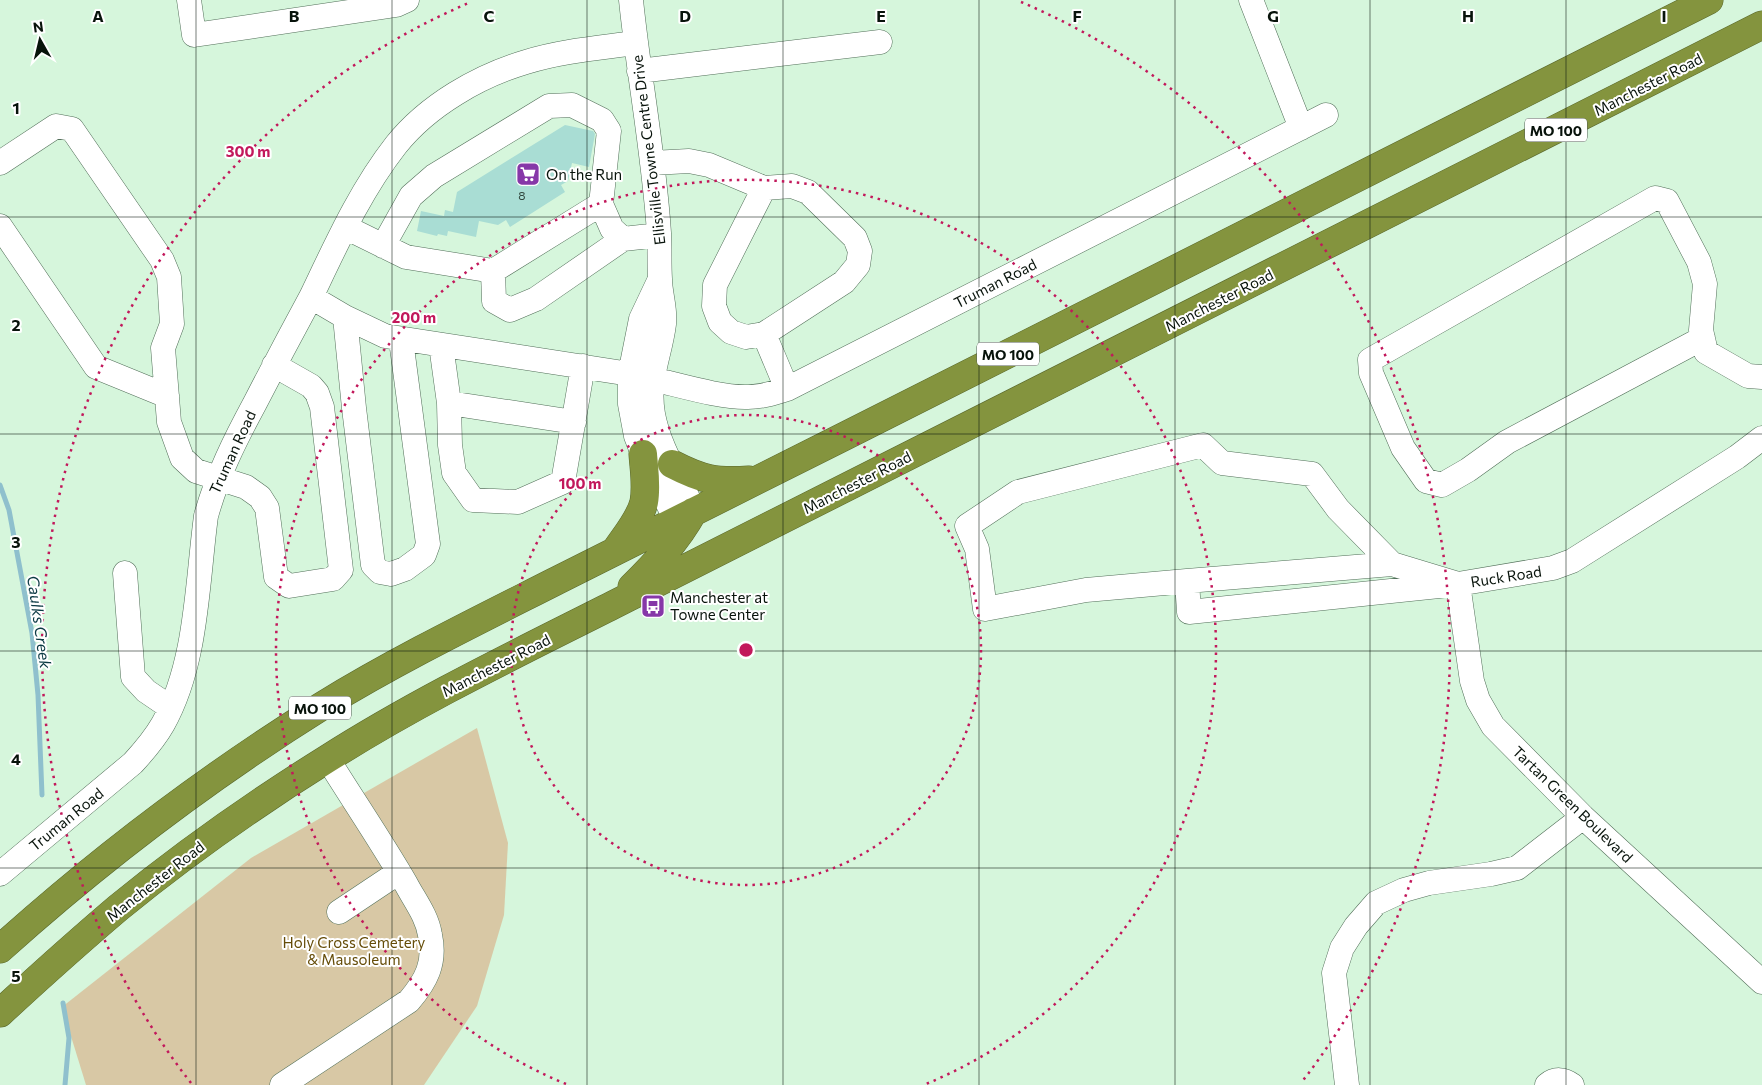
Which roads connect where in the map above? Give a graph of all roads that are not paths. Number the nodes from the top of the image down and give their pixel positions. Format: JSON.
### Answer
{"nodes":[{"id":1,"x":190,"y":0,"type":"edge"},
{"id":2,"x":406,"y":0,"type":"edge"},
{"id":3,"x":631,"y":0,"type":"edge"},
{"id":4,"x":1251,"y":0,"type":"edge"},
{"id":5,"x":1709,"y":0,"type":"edge"},
{"id":6,"x":1762,"y":25,"type":"edge"},
{"id":7,"x":880,"y":42,"type":"dead end"},
{"id":8,"x":635,"y":43,"type":"junction"},
{"id":9,"x":639,"y":71,"type":"junction"},
{"id":10,"x":1326,"y":115,"type":"dead end"},
{"id":11,"x":1301,"y":128,"type":"junction"},
{"id":12,"x":0,"y":163,"type":"edge"},
{"id":13,"x":652,"y":163,"type":"junction"},
{"id":14,"x":764,"y":188,"type":"junction"},
{"id":15,"x":601,"y":204,"type":"junction"},
{"id":16,"x":0,"y":226,"type":"edge"},
{"id":17,"x":345,"y":227,"type":"junction"},
{"id":18,"x":659,"y":235,"type":"junction"},
{"id":19,"x":623,"y":239,"type":"junction"},
{"id":20,"x":383,"y":246,"type":"junction"},
{"id":21,"x":493,"y":271,"type":"junction"},
{"id":22,"x":311,"y":297,"type":"junction"},
{"id":23,"x":345,"y":318,"type":"junction"},
{"id":24,"x":764,"y":334,"type":"junction"},
{"id":25,"x":1703,"y":338,"type":"junction"},
{"id":26,"x":401,"y":340,"type":"junction"},
{"id":27,"x":440,"y":345,"type":"junction"},
{"id":28,"x":274,"y":365,"type":"junction"},
{"id":29,"x":583,"y":366,"type":"junction"},
{"id":30,"x":641,"y":377,"type":"junction"},
{"id":31,"x":1762,"y":377,"type":"edge"},
{"id":32,"x":787,"y":389,"type":"junction"},
{"id":33,"x":167,"y":396,"type":"junction"},
{"id":34,"x":449,"y":403,"type":"junction"},
{"id":35,"x":574,"y":422,"type":"junction"},
{"id":36,"x":1762,"y":438,"type":"edge"},
{"id":37,"x":643,"y":454,"type":"junction"},
{"id":38,"x":672,"y":464,"type":"junction"},
{"id":39,"x":218,"y":478,"type":"junction"},
{"id":40,"x":758,"y":479,"type":"junction"},
{"id":41,"x":685,"y":520,"type":"junction"},
{"id":42,"x":737,"y":542,"type":"junction"},
{"id":43,"x":616,"y":551,"type":"junction"},
{"id":44,"x":1392,"y":564,"type":"junction"},
{"id":45,"x":125,"y":573,"type":"dead end"},
{"id":46,"x":1187,"y":581,"type":"junction"},
{"id":47,"x":1458,"y":584,"type":"junction"},
{"id":48,"x":612,"y":605,"type":"junction"},
{"id":49,"x":171,"y":708,"type":"junction"},
{"id":50,"x":327,"y":758,"type":"junction"},
{"id":51,"x":1583,"y":817,"type":"junction"},
{"id":52,"x":399,"y":872,"type":"junction"},
{"id":53,"x":0,"y":874,"type":"edge"},
{"id":54,"x":338,"y":912,"type":"dead end"},
{"id":55,"x":0,"y":950,"type":"edge"},
{"id":56,"x":1762,"y":982,"type":"edge"},
{"id":57,"x":0,"y":1013,"type":"edge"},
{"id":58,"x":282,"y":1085,"type":"edge"},
{"id":59,"x":1347,"y":1085,"type":"edge"},
{"id":60,"x":1546,"y":1085,"type":"edge"},
{"id":61,"x":1572,"y":1085,"type":"edge"}],
"edges":[{"from":1,"to":2,"type":"street"},
{"from":3,"to":8,"type":"street"},
{"from":4,"to":11,"type":"street"},
{"from":5,"to":40,"type":"highway","number":"MO 100"},
{"from":6,"to":42,"type":"highway","name":"Manchester Road","number":"MO 100"},
{"from":7,"to":9,"type":"street"},
{"from":8,"to":9,"type":"street","name":"Ellisville Towne Centre Drive"},
{"from":8,"to":17,"type":"street","name":"Ellisville Towne Centre Drive"},
{"from":9,"to":13,"type":"street","name":"Ellisville Towne Centre Drive"},
{"from":10,"to":11,"type":"street","name":"Truman Road"},
{"from":11,"to":32,"type":"street","name":"Truman Road"},
{"from":12,"to":33,"type":"street"},
{"from":13,"to":14,"type":"street"},
{"from":13,"to":18,"type":"street","name":"Ellisville Towne Centre Drive"},
{"from":14,"to":24,"type":"street"},
{"from":14,"to":24,"type":"street"},
{"from":15,"to":19,"type":"street"},
{"from":15,"to":20,"type":"street"},
{"from":15,"to":21,"type":"street"},
{"from":16,"to":33,"type":"street"},
{"from":17,"to":20,"type":"street"},
{"from":17,"to":22,"type":"street","name":"Ellisville Towne Centre Drive"},
{"from":18,"to":19,"type":"street"},
{"from":18,"to":30,"type":"street","name":"Ellisville Towne Centre Drive"},
{"from":19,"to":21,"type":"street"},
{"from":20,"to":21,"type":"street"},
{"from":22,"to":23,"type":"street","name":"Truman Road"},
{"from":22,"to":28,"type":"street","name":"Truman Road"},
{"from":23,"to":26,"type":"street","name":"Truman Road"},
{"from":23,"to":26,"type":"street"},
{"from":24,"to":32,"type":"street"},
{"from":25,"to":25,"type":"street"},
{"from":25,"to":31,"type":"street"},
{"from":26,"to":27,"type":"street","name":"Truman Road"},
{"from":27,"to":29,"type":"street","name":"Truman Road"},
{"from":27,"to":34,"type":"street"},
{"from":28,"to":39,"type":"street","name":"Truman Road"},
{"from":28,"to":39,"type":"street"},
{"from":29,"to":30,"type":"street","name":"Truman Road"},
{"from":29,"to":35,"type":"street"},
{"from":30,"to":32,"type":"street","name":"Truman Road"},
{"from":30,"to":37,"type":"street","name":"Ellisville Towne Centre Drive"},
{"from":30,"to":38,"type":"street","name":"Ellisville Towne Centre Drive"},
{"from":33,"to":39,"type":"street"},
{"from":34,"to":35,"type":"street"},
{"from":34,"to":35,"type":"street"},
{"from":36,"to":47,"type":"street","name":"Ruck Road"},
{"from":37,"to":41,"type":"street","name":"Ellisville Towne Centre Drive"},
{"from":37,"to":43,"type":"highway"},
{"from":38,"to":40,"type":"highway"},
{"from":38,"to":41,"type":"street","name":"Ellisville Towne Centre Drive"},
{"from":39,"to":49,"type":"street","name":"Truman Road"},
{"from":40,"to":41,"type":"highway","number":"MO 100"},
{"from":41,"to":42,"type":"highway"},
{"from":41,"to":43,"type":"highway","number":"MO 100"},
{"from":41,"to":48,"type":"highway"},
{"from":42,"to":48,"type":"highway","name":"Manchester Road","number":"MO 100"},
{"from":43,"to":55,"type":"highway","number":"MO 100"},
{"from":44,"to":46,"type":"street"},
{"from":44,"to":46,"type":"street"},
{"from":44,"to":47,"type":"street"},
{"from":45,"to":49,"type":"street"},
{"from":46,"to":47,"type":"street","name":"Ruck Road"},
{"from":47,"to":51,"type":"street","name":"Tartan Green Boulevard"},
{"from":48,"to":50,"type":"highway","name":"Manchester Road","number":"MO 100"},
{"from":49,"to":53,"type":"street","name":"Truman Road"},
{"from":50,"to":52,"type":"street"},
{"from":50,"to":57,"type":"highway","name":"Manchester Road","number":"MO 100"},
{"from":51,"to":56,"type":"street","name":"Tartan Green Boulevard"},
{"from":51,"to":59,"type":"street"},
{"from":52,"to":54,"type":"street"},
{"from":52,"to":58,"type":"street"},
{"from":60,"to":61,"type":"street"}]}
